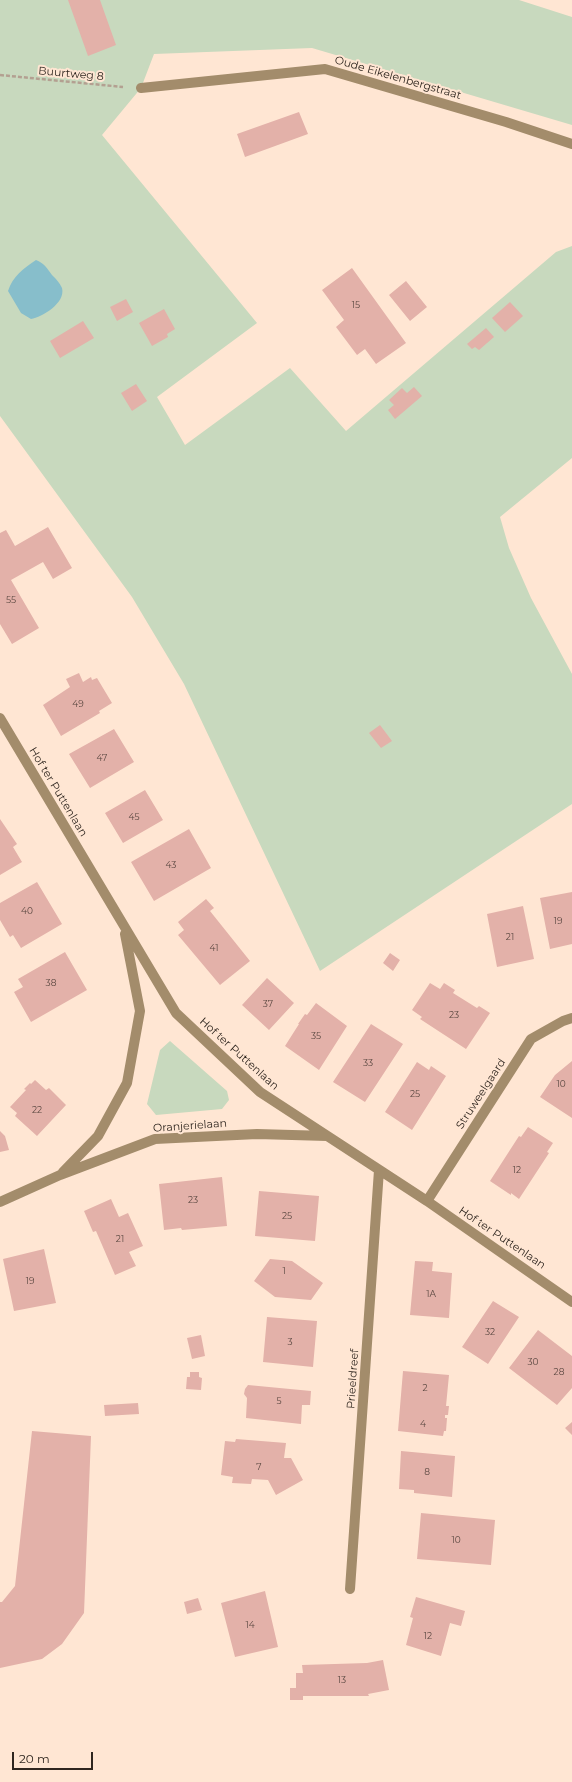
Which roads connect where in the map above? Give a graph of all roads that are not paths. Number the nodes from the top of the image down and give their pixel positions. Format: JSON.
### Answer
{"nodes":[{"id":1,"x":141,"y":88,"type":"road end"},
{"id":2,"x":572,"y":144,"type":"edge"},
{"id":3,"x":0,"y":718,"type":"edge"},
{"id":4,"x":124,"y":927,"type":"junction"},
{"id":5,"x":572,"y":1018,"type":"edge"},
{"id":6,"x":327,"y":1136,"type":"junction"},
{"id":7,"x":379,"y":1170,"type":"junction"},
{"id":8,"x":60,"y":1175,"type":"junction"},
{"id":9,"x":427,"y":1201,"type":"junction"},
{"id":10,"x":0,"y":1202,"type":"edge"},
{"id":11,"x":572,"y":1302,"type":"edge"},
{"id":12,"x":350,"y":1589,"type":"dead end"}],
"edges":[{"from":1,"to":2,"type":"street","name":"Oude Eikelenbergstraat"},
{"from":3,"to":4,"type":"street","name":"Hof ter Puttenlaan"},
{"from":4,"to":6,"type":"street","name":"Hof ter Puttenlaan"},
{"from":4,"to":8,"type":"street","name":"Oranjerielaan"},
{"from":5,"to":9,"type":"street","name":"Struweelgaard"},
{"from":6,"to":7,"type":"street","name":"Hof ter Puttenlaan"},
{"from":6,"to":8,"type":"street","name":"Oranjerielaan"},
{"from":7,"to":9,"type":"street","name":"Hof ter Puttenlaan"},
{"from":7,"to":12,"type":"street","name":"Prieeldreef"},
{"from":8,"to":10,"type":"street","name":"Oranjerielaan"},
{"from":9,"to":11,"type":"street","name":"Hof ter Puttenlaan"}]}
